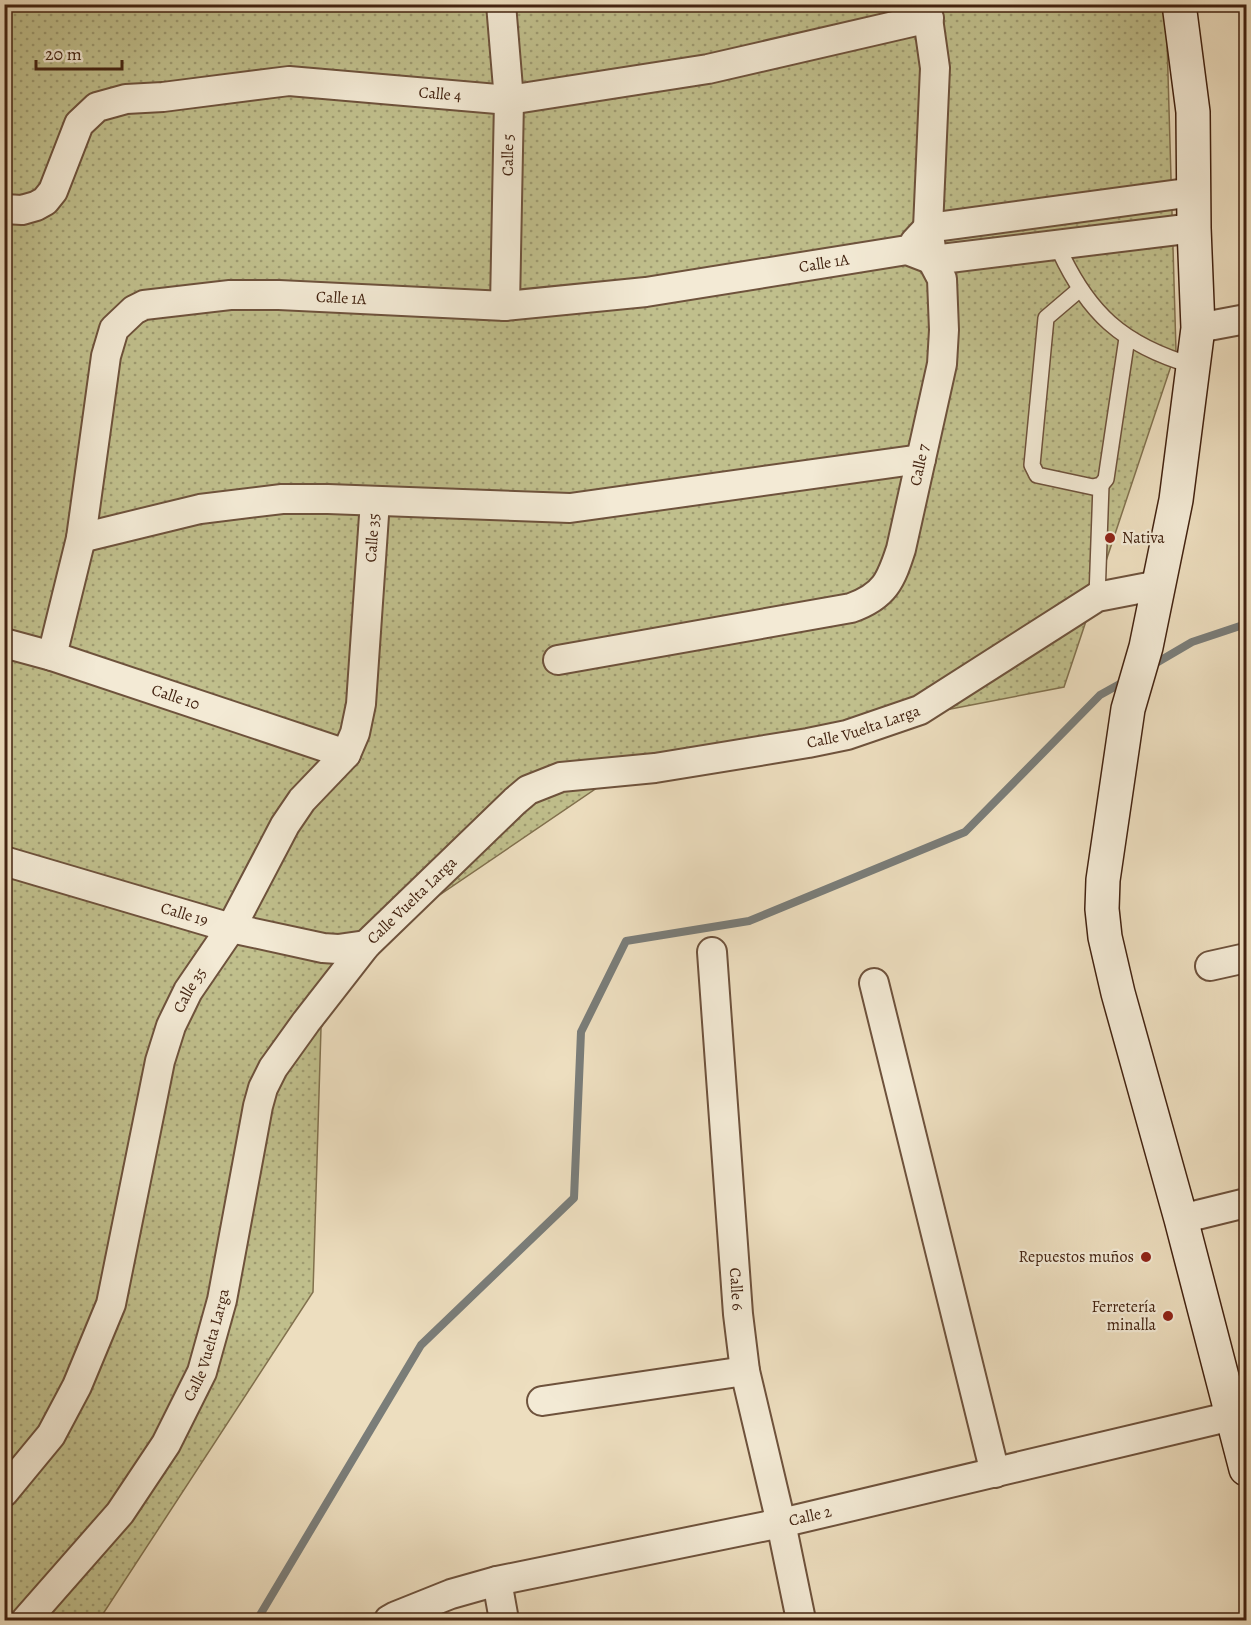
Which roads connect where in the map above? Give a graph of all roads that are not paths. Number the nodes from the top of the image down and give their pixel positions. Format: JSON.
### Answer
{"nodes":[{"id":1,"x":501,"y":4,"type":"edge"},
{"id":2,"x":1179,"y":4,"type":"edge"},
{"id":3,"x":927,"y":11,"type":"edge"},
{"id":4,"x":509,"y":100,"type":"junction"},
{"id":5,"x":1194,"y":192,"type":"junction"},
{"id":6,"x":4,"y":208,"type":"edge"},
{"id":7,"x":928,"y":228,"type":"junction"},
{"id":8,"x":1194,"y":228,"type":"junction"},
{"id":9,"x":1057,"y":244,"type":"junction"},
{"id":10,"x":920,"y":255,"type":"junction"},
{"id":11,"x":1080,"y":289,"type":"junction"},
{"id":12,"x":505,"y":306,"type":"junction"},
{"id":13,"x":1246,"y":319,"type":"edge"},
{"id":14,"x":1198,"y":328,"type":"junction"},
{"id":15,"x":1127,"y":338,"type":"junction"},
{"id":16,"x":1194,"y":366,"type":"junction"},
{"id":17,"x":921,"y":459,"type":"junction"},
{"id":18,"x":1101,"y":485,"type":"junction"},
{"id":19,"x":375,"y":501,"type":"junction"},
{"id":20,"x":81,"y":538,"type":"junction"},
{"id":21,"x":1159,"y":585,"type":"junction"},
{"id":22,"x":1097,"y":597,"type":"junction"},
{"id":23,"x":4,"y":643,"type":"edge"},
{"id":24,"x":52,"y":656,"type":"junction"},
{"id":25,"x":558,"y":660,"type":"dead end"},
{"id":26,"x":346,"y":754,"type":"junction"},
{"id":27,"x":4,"y":861,"type":"edge"},
{"id":28,"x":231,"y":928,"type":"junction"},
{"id":29,"x":366,"y":945,"type":"junction"},
{"id":30,"x":712,"y":952,"type":"dead end"},
{"id":31,"x":1246,"y":958,"type":"edge"},
{"id":32,"x":1210,"y":966,"type":"dead end"},
{"id":33,"x":874,"y":983,"type":"dead end"},
{"id":34,"x":1246,"y":1203,"type":"edge"},
{"id":35,"x":1181,"y":1219,"type":"junction"},
{"id":36,"x":745,"y":1371,"type":"junction"},
{"id":37,"x":542,"y":1401,"type":"dead end"},
{"id":38,"x":1232,"y":1416,"type":"junction"},
{"id":39,"x":1246,"y":1469,"type":"edge"},
{"id":40,"x":995,"y":1473,"type":"junction"},
{"id":41,"x":4,"y":1492,"type":"edge"},
{"id":42,"x":781,"y":1523,"type":"junction"},
{"id":43,"x":497,"y":1581,"type":"junction"},
{"id":44,"x":26,"y":1620,"type":"edge"},
{"id":45,"x":389,"y":1620,"type":"edge"},
{"id":46,"x":504,"y":1620,"type":"edge"},
{"id":47,"x":801,"y":1620,"type":"edge"}],
"edges":[{"from":1,"to":4,"type":"street","name":"Calle 5"},
{"from":2,"to":5,"type":"street"},
{"from":3,"to":4,"type":"street","name":"Calle 4"},
{"from":3,"to":7,"type":"street","name":"Calle 7"},
{"from":4,"to":6,"type":"street","name":"Calle 4"},
{"from":4,"to":12,"type":"street","name":"Calle 5"},
{"from":5,"to":7,"type":"street"},
{"from":5,"to":8,"type":"street"},
{"from":7,"to":10,"type":"street","name":"Calle 7"},
{"from":8,"to":9,"type":"street","name":"Calle 1A"},
{"from":8,"to":14,"type":"street"},
{"from":9,"to":10,"type":"street","name":"Calle 1A"},
{"from":9,"to":11,"type":"lane"},
{"from":10,"to":12,"type":"street","name":"Calle 1A"},
{"from":10,"to":17,"type":"street","name":"Calle 7"},
{"from":11,"to":15,"type":"lane"},
{"from":11,"to":18,"type":"lane"},
{"from":12,"to":20,"type":"street","name":"Calle 1A"},
{"from":13,"to":14,"type":"street"},
{"from":14,"to":16,"type":"street"},
{"from":15,"to":16,"type":"lane"},
{"from":15,"to":18,"type":"lane"},
{"from":16,"to":21,"type":"street"},
{"from":17,"to":19,"type":"street"},
{"from":17,"to":25,"type":"street","name":"Calle 7"},
{"from":18,"to":22,"type":"lane"},
{"from":19,"to":20,"type":"street"},
{"from":19,"to":26,"type":"street","name":"Calle 35"},
{"from":20,"to":24,"type":"street","name":"Calle 1A"},
{"from":21,"to":22,"type":"street","name":"Calle Vuelta Larga"},
{"from":21,"to":35,"type":"street"},
{"from":22,"to":29,"type":"street","name":"Calle Vuelta Larga"},
{"from":23,"to":24,"type":"street","name":"Calle 10"},
{"from":24,"to":26,"type":"street","name":"Calle 10"},
{"from":26,"to":28,"type":"street","name":"Calle 35"},
{"from":27,"to":28,"type":"street","name":"Calle 19"},
{"from":28,"to":29,"type":"street","name":"Calle 19"},
{"from":28,"to":41,"type":"street","name":"Calle 35"},
{"from":29,"to":44,"type":"street","name":"Calle Vuelta Larga"},
{"from":30,"to":36,"type":"street","name":"Calle 6"},
{"from":31,"to":32,"type":"street"},
{"from":33,"to":40,"type":"street"},
{"from":34,"to":35,"type":"street"},
{"from":35,"to":38,"type":"street"},
{"from":36,"to":37,"type":"street"},
{"from":36,"to":42,"type":"street","name":"Calle 6"},
{"from":38,"to":39,"type":"street"},
{"from":38,"to":40,"type":"street","name":"Calle 2"},
{"from":40,"to":42,"type":"street","name":"Calle 2"},
{"from":42,"to":43,"type":"street","name":"Calle 2"},
{"from":42,"to":47,"type":"street","name":"Calle 6"},
{"from":43,"to":45,"type":"street","name":"Calle 2"},
{"from":43,"to":46,"type":"street"}]}
